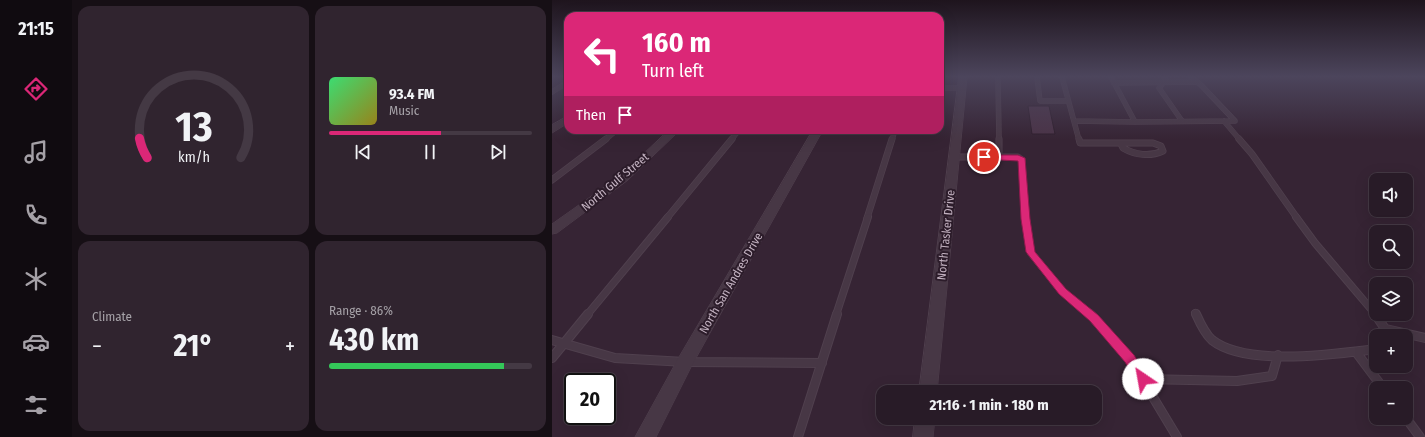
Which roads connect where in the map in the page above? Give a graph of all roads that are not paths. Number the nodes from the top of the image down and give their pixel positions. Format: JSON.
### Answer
{"nodes":[{"id":1,"x":961,"y":97,"type":"edge"},
{"id":2,"x":998,"y":97,"type":"edge"},
{"id":3,"x":1040,"y":97,"type":"edge"},
{"id":4,"x":1067,"y":97,"type":"edge"},
{"id":5,"x":1122,"y":97,"type":"edge"},
{"id":6,"x":1166,"y":97,"type":"edge"},
{"id":7,"x":1212,"y":97,"type":"edge"},
{"id":8,"x":1068,"y":101,"type":"junction"},
{"id":9,"x":1074,"y":121,"type":"junction"},
{"id":10,"x":1182,"y":121,"type":"junction"},
{"id":11,"x":1224,"y":121,"type":"junction"},
{"id":12,"x":564,"y":122,"type":"edge"},
{"id":13,"x":1135,"y":122,"type":"junction"},
{"id":14,"x":552,"y":130,"type":"edge"},
{"id":15,"x":612,"y":134,"type":"edge"},
{"id":16,"x":671,"y":134,"type":"edge"},
{"id":17,"x":736,"y":134,"type":"edge"},
{"id":18,"x":816,"y":134,"type":"edge"},
{"id":19,"x":894,"y":134,"type":"edge"},
{"id":20,"x":1121,"y":144,"type":"junction"},
{"id":21,"x":955,"y":157,"type":"junction"},
{"id":22,"x":999,"y":157,"type":"junction"},
{"id":23,"x":552,"y":180,"type":"edge"},
{"id":24,"x":552,"y":230,"type":"edge"},
{"id":25,"x":1195,"y":313,"type":"dead end"},
{"id":26,"x":1385,"y":329,"type":"edge"},
{"id":27,"x":1413,"y":336,"type":"edge"},
{"id":28,"x":1425,"y":338,"type":"edge"},
{"id":29,"x":552,"y":340,"type":"edge"},
{"id":30,"x":563,"y":344,"type":"junction"},
{"id":31,"x":1369,"y":350,"type":"edge"},
{"id":32,"x":1356,"y":352,"type":"junction"},
{"id":33,"x":1278,"y":355,"type":"junction"},
{"id":34,"x":552,"y":358,"type":"edge"},
{"id":35,"x":685,"y":362,"type":"junction"},
{"id":36,"x":822,"y":362,"type":"junction"},
{"id":37,"x":1143,"y":379,"type":"junction"},
{"id":38,"x":1378,"y":381,"type":"edge"},
{"id":39,"x":929,"y":385,"type":"edge"},
{"id":40,"x":924,"y":425,"type":"edge"},
{"id":41,"x":1411,"y":425,"type":"edge"},
{"id":42,"x":645,"y":437,"type":"edge"},
{"id":43,"x":798,"y":437,"type":"edge"},
{"id":44,"x":923,"y":437,"type":"edge"},
{"id":45,"x":1177,"y":437,"type":"edge"},
{"id":46,"x":1420,"y":437,"type":"edge"}],
"edges":[{"from":1,"to":21,"type":"street","name":"North Tasker Drive"},
{"from":2,"to":22,"type":"lane"},
{"from":3,"to":8,"type":"lane"},
{"from":4,"to":8,"type":"lane"},
{"from":5,"to":13,"type":"lane"},
{"from":6,"to":10,"type":"lane"},
{"from":7,"to":11,"type":"lane"},
{"from":8,"to":9,"type":"lane"},
{"from":9,"to":13,"type":"lane"},
{"from":9,"to":20,"type":"lane"},
{"from":10,"to":11,"type":"lane"},
{"from":10,"to":13,"type":"lane"},
{"from":11,"to":26,"type":"lane"},
{"from":12,"to":14,"type":"street"},
{"from":15,"to":23,"type":"lane"},
{"from":16,"to":24,"type":"street","name":"North Gulf Street"},
{"from":17,"to":30,"type":"lane"},
{"from":18,"to":35,"type":"street","name":"North San Andres Drive"},
{"from":19,"to":36,"type":"lane"},
{"from":20,"to":20,"type":"lane"},
{"from":21,"to":22,"type":"lane"},
{"from":21,"to":39,"type":"street","name":"North Tasker Drive"},
{"from":22,"to":37,"type":"lane"},
{"from":25,"to":33,"type":"lane"},
{"from":27,"to":28,"type":"lane"},
{"from":29,"to":30,"type":"lane"},
{"from":30,"to":34,"type":"lane"},
{"from":30,"to":35,"type":"lane"},
{"from":31,"to":32,"type":"lane"},
{"from":32,"to":33,"type":"lane"},
{"from":32,"to":38,"type":"lane"},
{"from":33,"to":37,"type":"lane"},
{"from":35,"to":36,"type":"lane"},
{"from":35,"to":42,"type":"street","name":"North San Andres Drive"},
{"from":36,"to":43,"type":"lane"},
{"from":37,"to":45,"type":"lane"},
{"from":40,"to":44,"type":"street"},
{"from":41,"to":46,"type":"lane"}]}
